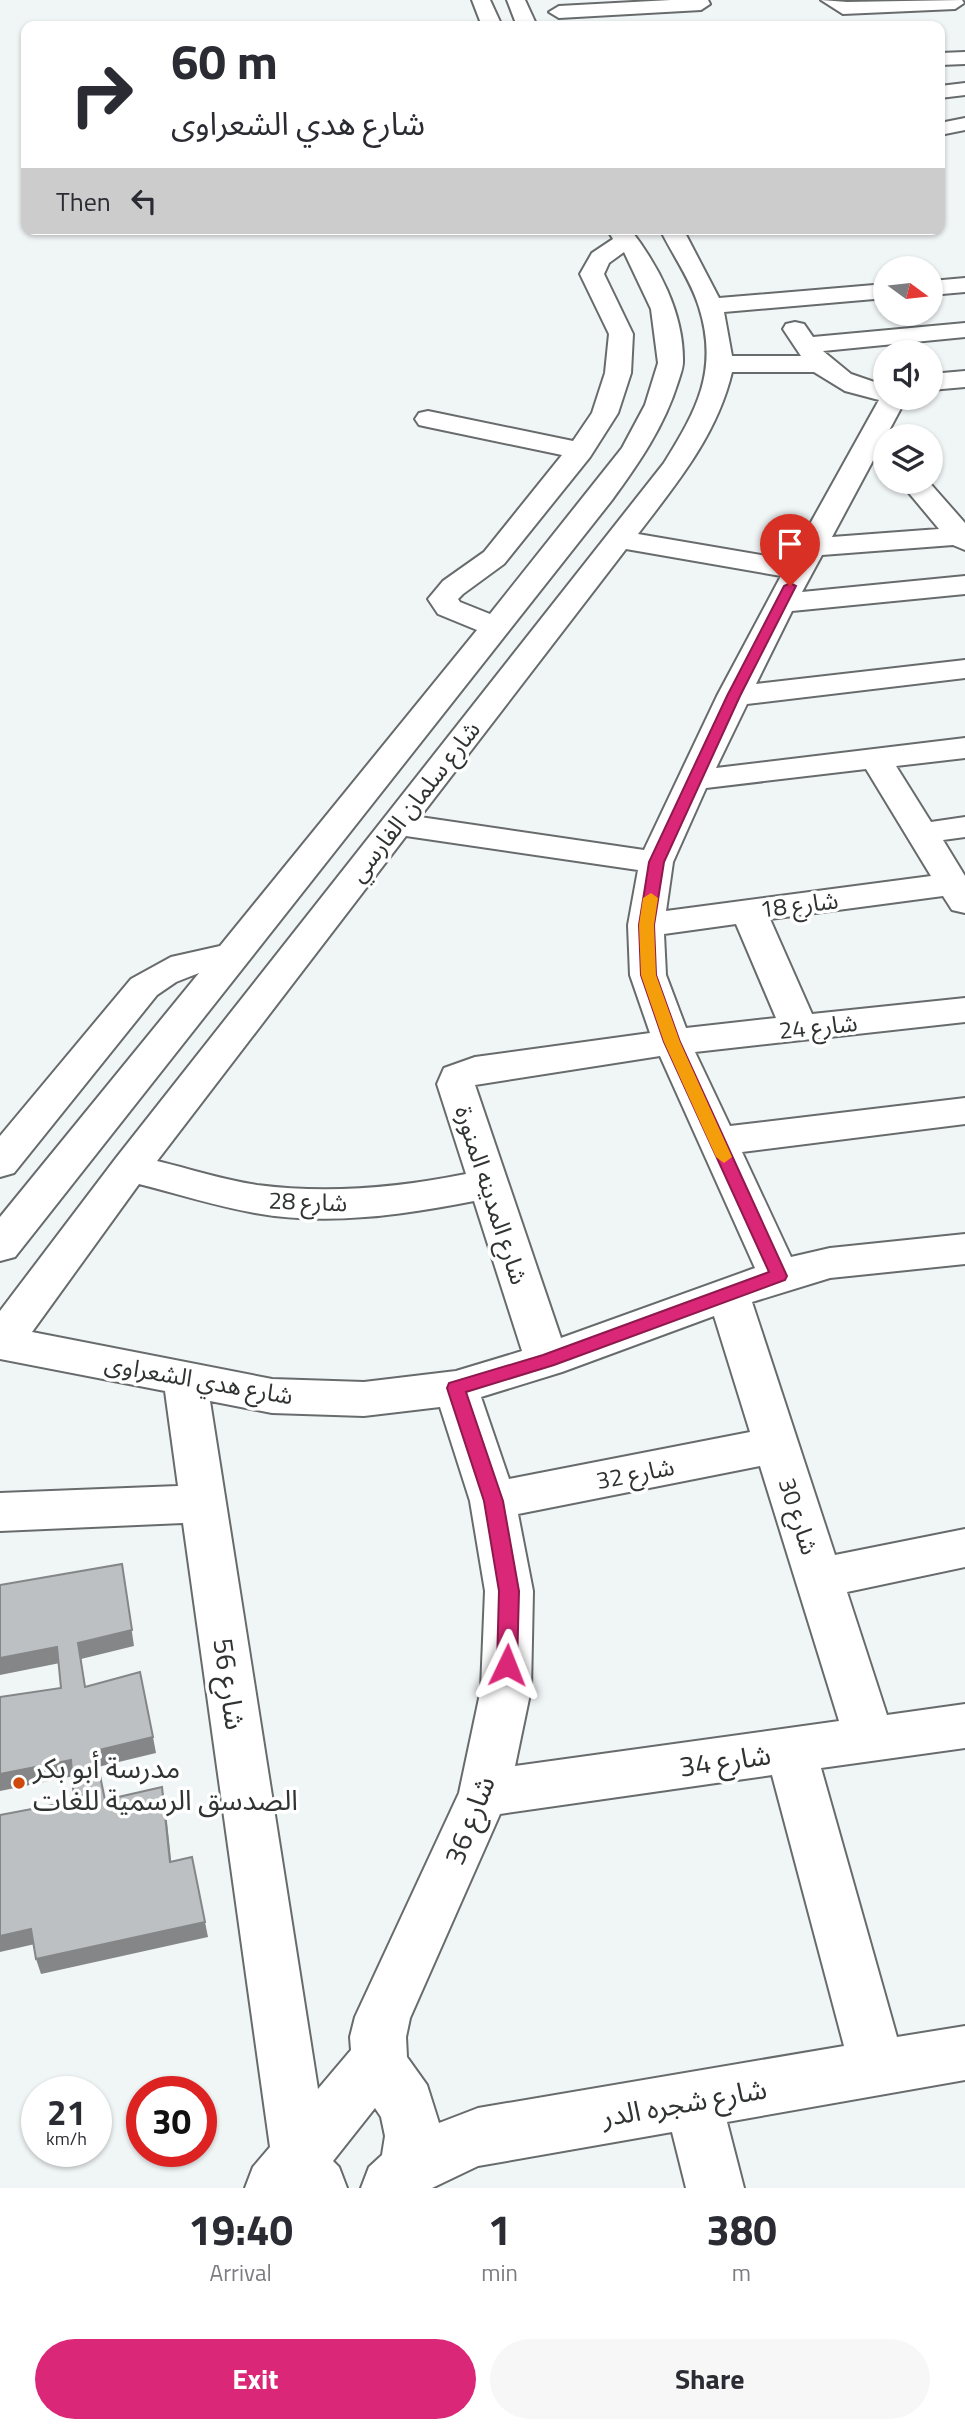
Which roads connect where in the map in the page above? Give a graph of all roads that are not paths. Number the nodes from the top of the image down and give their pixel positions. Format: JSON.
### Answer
{"nodes":[{"id":1,"x":481,"y":0,"type":"edge"},
{"id":2,"x":516,"y":0,"type":"edge"},
{"id":3,"x":830,"y":0,"type":"edge"},
{"id":4,"x":957,"y":5,"type":"edge"},
{"id":5,"x":703,"y":7,"type":"edge"},
{"id":6,"x":559,"y":13,"type":"edge"},
{"id":7,"x":490,"y":21,"type":"edge"},
{"id":8,"x":525,"y":21,"type":"edge"},
{"id":9,"x":965,"y":58,"type":"edge"},
{"id":10,"x":945,"y":59,"type":"edge"},
{"id":11,"x":965,"y":89,"type":"edge"},
{"id":12,"x":945,"y":91,"type":"edge"},
{"id":13,"x":622,"y":235,"type":"edge"},
{"id":14,"x":624,"y":235,"type":"edge"},
{"id":15,"x":674,"y":235,"type":"edge"},
{"id":16,"x":965,"y":285,"type":"edge"},
{"id":17,"x":943,"y":287,"type":"edge"},
{"id":18,"x":873,"y":292,"type":"edge"},
{"id":19,"x":778,"y":300,"type":"junction"},
{"id":20,"x":711,"y":306,"type":"junction"},
{"id":21,"x":965,"y":330,"type":"edge"},
{"id":22,"x":812,"y":354,"type":"junction"},
{"id":23,"x":721,"y":364,"type":"junction"},
{"id":24,"x":965,"y":379,"type":"edge"},
{"id":25,"x":943,"y":381,"type":"edge"},
{"id":26,"x":873,"y":392,"type":"edge"},
{"id":27,"x":428,"y":419,"type":"dead end"},
{"id":28,"x":580,"y":451,"type":"junction"},
{"id":29,"x":873,"y":451,"type":"edge"},
{"id":30,"x":925,"y":494,"type":"edge"},
{"id":31,"x":618,"y":538,"type":"junction"},
{"id":32,"x":963,"y":539,"type":"edge"},
{"id":33,"x":805,"y":559,"type":"junction"},
{"id":34,"x":965,"y":585,"type":"edge"},
{"id":35,"x":781,"y":603,"type":"junction"},
{"id":36,"x":495,"y":626,"type":"junction"},
{"id":37,"x":965,"y":669,"type":"edge"},
{"id":38,"x":733,"y":696,"type":"junction"},
{"id":39,"x":965,"y":748,"type":"edge"},
{"id":40,"x":875,"y":758,"type":"junction"},
{"id":41,"x":693,"y":780,"type":"junction"},
{"id":42,"x":396,"y":824,"type":"junction"},
{"id":43,"x":965,"y":827,"type":"edge"},
{"id":44,"x":922,"y":833,"type":"junction"},
{"id":45,"x":656,"y":862,"type":"junction"},
{"id":46,"x":959,"y":894,"type":"edge"},
{"id":47,"x":748,"y":910,"type":"junction"},
{"id":48,"x":646,"y":925,"type":"junction"},
{"id":49,"x":229,"y":957,"type":"junction"},
{"id":50,"x":965,"y":1010,"type":"edge"},
{"id":51,"x":799,"y":1028,"type":"junction"},
{"id":52,"x":672,"y":1042,"type":"junction"},
{"id":53,"x":965,"y":1111,"type":"edge"},
{"id":54,"x":717,"y":1141,"type":"junction"},
{"id":55,"x":0,"y":1163,"type":"edge"},
{"id":56,"x":130,"y":1168,"type":"junction"},
{"id":57,"x":489,"y":1184,"type":"junction"},
{"id":58,"x":0,"y":1246,"type":"edge"},
{"id":59,"x":965,"y":1249,"type":"edge"},
{"id":60,"x":779,"y":1276,"type":"junction"},
{"id":61,"x":728,"y":1293,"type":"junction"},
{"id":62,"x":0,"y":1343,"type":"edge"},
{"id":63,"x":548,"y":1360,"type":"junction"},
{"id":64,"x":185,"y":1379,"type":"junction"},
{"id":65,"x":456,"y":1388,"type":"junction"},
{"id":66,"x":777,"y":1445,"type":"junction"},
{"id":67,"x":493,"y":1501,"type":"junction"},
{"id":68,"x":204,"y":1503,"type":"junction"},
{"id":69,"x":0,"y":1512,"type":"edge"},
{"id":70,"x":965,"y":1548,"type":"edge"},
{"id":71,"x":819,"y":1578,"type":"junction"},
{"id":72,"x":965,"y":1726,"type":"edge"},
{"id":73,"x":870,"y":1740,"type":"junction"},
{"id":74,"x":791,"y":1751,"type":"junction"},
{"id":75,"x":484,"y":1793,"type":"junction"},
{"id":76,"x":965,"y":2053,"type":"edge"},
{"id":77,"x":379,"y":2059,"type":"junction"},
{"id":78,"x":878,"y":2068,"type":"junction"},
{"id":79,"x":693,"y":2101,"type":"junction"},
{"id":80,"x":296,"y":2173,"type":"edge"},
{"id":81,"x":400,"y":2179,"type":"edge"},
{"id":82,"x":715,"y":2188,"type":"edge"}],
"edges":[{"from":1,"to":7,"type":"street"},
{"from":2,"to":8,"type":"street"},
{"from":3,"to":4,"type":"street"},
{"from":5,"to":6,"type":"street"},
{"from":9,"to":10,"type":"street"},
{"from":11,"to":12,"type":"street"},
{"from":13,"to":28,"type":"street"},
{"from":14,"to":36,"type":"street","name":"شارع سلمان الفارسي"},
{"from":15,"to":20,"type":"street","name":"شارع سلمان الفارسي"},
{"from":16,"to":17,"type":"street"},
{"from":18,"to":19,"type":"street"},
{"from":19,"to":20,"type":"street"},
{"from":19,"to":22,"type":"street"},
{"from":20,"to":23,"type":"street","name":"شارع سلمان الفارسي"},
{"from":21,"to":22,"type":"street"},
{"from":22,"to":23,"type":"street"},
{"from":22,"to":26,"type":"street"},
{"from":23,"to":31,"type":"street","name":"شارع سلمان الفارسي"},
{"from":24,"to":25,"type":"street"},
{"from":27,"to":28,"type":"street"},
{"from":28,"to":36,"type":"street"},
{"from":29,"to":33,"type":"street"},
{"from":30,"to":32,"type":"street"},
{"from":31,"to":33,"type":"street"},
{"from":31,"to":42,"type":"street","name":"شارع سلمان الفارسي"},
{"from":32,"to":33,"type":"street"},
{"from":33,"to":35,"type":"street"},
{"from":34,"to":35,"type":"street"},
{"from":35,"to":38,"type":"street"},
{"from":36,"to":49,"type":"street","name":"شارع سلمان الفارسي"},
{"from":37,"to":38,"type":"street"},
{"from":38,"to":41,"type":"street"},
{"from":39,"to":40,"type":"street"},
{"from":40,"to":41,"type":"street"},
{"from":40,"to":44,"type":"street"},
{"from":41,"to":45,"type":"street"},
{"from":42,"to":45,"type":"street"},
{"from":42,"to":56,"type":"street","name":"شارع سلمان الفارسي"},
{"from":43,"to":44,"type":"street"},
{"from":44,"to":46,"type":"street"},
{"from":45,"to":48,"type":"street"},
{"from":46,"to":47,"type":"street","name":"شارع 18"},
{"from":47,"to":48,"type":"street","name":"شارع 18"},
{"from":47,"to":51,"type":"street"},
{"from":48,"to":52,"type":"street"},
{"from":49,"to":55,"type":"street"},
{"from":49,"to":58,"type":"street","name":"شارع سلمان الفارسي"},
{"from":50,"to":51,"type":"street","name":"شارع 24"},
{"from":51,"to":52,"type":"street","name":"شارع 24"},
{"from":52,"to":54,"type":"street"},
{"from":52,"to":57,"type":"street","name":"شارع المدينه المنورة"},
{"from":53,"to":54,"type":"street"},
{"from":54,"to":60,"type":"street"},
{"from":56,"to":57,"type":"street","name":"شارع 28"},
{"from":56,"to":62,"type":"street","name":"شارع سلمان الفارسي"},
{"from":57,"to":63,"type":"street","name":"شارع المدينه المنورة"},
{"from":59,"to":60,"type":"street","name":"شارع هدي الشعراوى"},
{"from":60,"to":61,"type":"street","name":"شارع هدي الشعراوى"},
{"from":61,"to":63,"type":"street","name":"شارع هدي الشعراوى"},
{"from":61,"to":66,"type":"street","name":"شارع 30"},
{"from":62,"to":64,"type":"street","name":"شارع هدي الشعراوى"},
{"from":63,"to":65,"type":"street","name":"شارع هدي الشعراوى"},
{"from":64,"to":65,"type":"street","name":"شارع هدي الشعراوى"},
{"from":64,"to":68,"type":"street","name":"شارع 56"},
{"from":65,"to":67,"type":"street","name":"شارع 36"},
{"from":66,"to":67,"type":"street","name":"شارع 32"},
{"from":66,"to":71,"type":"street","name":"شارع 30"},
{"from":67,"to":75,"type":"street","name":"شارع 36"},
{"from":68,"to":69,"type":"street"},
{"from":68,"to":80,"type":"street","name":"شارع 56"},
{"from":70,"to":71,"type":"street"},
{"from":71,"to":73,"type":"street","name":"شارع 30"},
{"from":72,"to":73,"type":"street","name":"شارع 34"},
{"from":73,"to":74,"type":"street","name":"شارع 34"},
{"from":74,"to":75,"type":"street","name":"شارع 34"},
{"from":74,"to":78,"type":"street"},
{"from":75,"to":77,"type":"street","name":"شارع 36"},
{"from":76,"to":78,"type":"street","name":"شارع شجره الدر"},
{"from":77,"to":80,"type":"street"},
{"from":77,"to":81,"type":"street"},
{"from":78,"to":79,"type":"street","name":"شارع شجره الدر"},
{"from":79,"to":81,"type":"street","name":"شارع شجره الدر"},
{"from":79,"to":82,"type":"street"}]}
